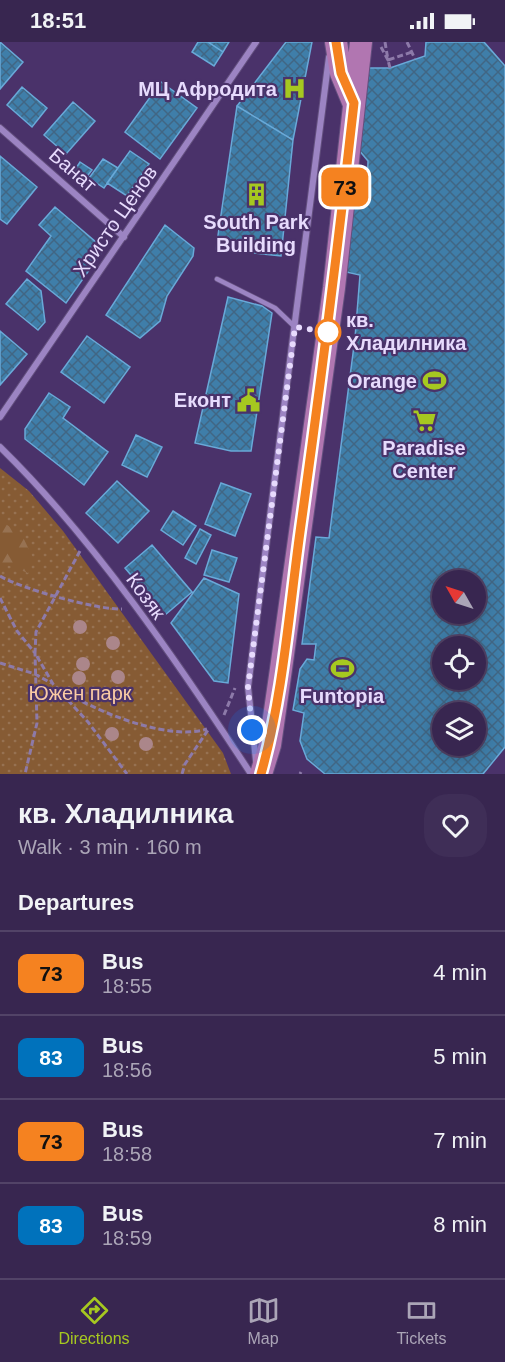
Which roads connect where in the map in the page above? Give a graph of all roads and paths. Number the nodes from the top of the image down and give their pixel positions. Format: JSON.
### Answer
{"nodes":[{"id":1,"x":256,"y":42,"type":"edge"},
{"id":2,"x":331,"y":42,"type":"edge"},
{"id":3,"x":336,"y":42,"type":"edge"},
{"id":4,"x":361,"y":42,"type":"edge"},
{"id":5,"x":382,"y":42,"type":"edge"},
{"id":6,"x":408,"y":42,"type":"edge"},
{"id":7,"x":412,"y":52,"type":"junction"},
{"id":8,"x":415,"y":59,"type":"dead end"},
{"id":9,"x":388,"y":60,"type":"junction"},
{"id":10,"x":390,"y":68,"type":"dead end"},
{"id":11,"x":354,"y":103,"type":"junction"},
{"id":12,"x":0,"y":128,"type":"edge"},
{"id":13,"x":124,"y":237,"type":"junction"},
{"id":14,"x":217,"y":279,"type":"dead end"},
{"id":15,"x":295,"y":327,"type":"junction"},
{"id":16,"x":0,"y":417,"type":"edge"},
{"id":17,"x":0,"y":447,"type":"edge"},
{"id":18,"x":84,"y":542,"type":"junction"},
{"id":19,"x":0,"y":576,"type":"edge"},
{"id":20,"x":56,"y":595,"type":"junction"},
{"id":21,"x":0,"y":598,"type":"edge"},
{"id":22,"x":135,"y":609,"type":"junction"},
{"id":23,"x":35,"y":653,"type":"junction"},
{"id":24,"x":0,"y":663,"type":"edge"},
{"id":25,"x":35,"y":674,"type":"junction"},
{"id":26,"x":53,"y":684,"type":"junction"},
{"id":27,"x":241,"y":686,"type":"dead end"},
{"id":28,"x":224,"y":715,"type":"dead end"},
{"id":29,"x":25,"y":774,"type":"edge"},
{"id":30,"x":127,"y":774,"type":"edge"},
{"id":31,"x":182,"y":774,"type":"edge"},
{"id":32,"x":251,"y":774,"type":"edge"},
{"id":33,"x":259,"y":774,"type":"edge"}],
"edges":[{"from":1,"to":13,"type":"street","name":"Христо Ценов"},
{"from":2,"to":15,"type":"street"},
{"from":3,"to":11,"type":"main road"},
{"from":4,"to":11,"type":"main road"},
{"from":5,"to":9,"type":"path"},
{"from":6,"to":7,"type":"path"},
{"from":7,"to":8,"type":"path"},
{"from":7,"to":9,"type":"path"},
{"from":9,"to":10,"type":"path"},
{"from":11,"to":33,"type":"main road"},
{"from":12,"to":13,"type":"street","name":"Банат"},
{"from":13,"to":16,"type":"street","name":"Христо Ценов"},
{"from":14,"to":15,"type":"lane"},
{"from":15,"to":33,"type":"street"},
{"from":17,"to":18,"type":"street","name":"Козяк"},
{"from":18,"to":20,"type":"path"},
{"from":18,"to":22,"type":"street","name":"Козяк"},
{"from":19,"to":20,"type":"path"},
{"from":20,"to":22,"type":"path"},
{"from":20,"to":23,"type":"path"},
{"from":21,"to":23,"type":"path"},
{"from":22,"to":32,"type":"street","name":"Козяк"},
{"from":23,"to":25,"type":"path"},
{"from":23,"to":26,"type":"path"},
{"from":24,"to":25,"type":"path"},
{"from":25,"to":26,"type":"path"},
{"from":25,"to":29,"type":"path"},
{"from":26,"to":30,"type":"path"},
{"from":26,"to":31,"type":"path"},
{"from":27,"to":28,"type":"path"}]}
